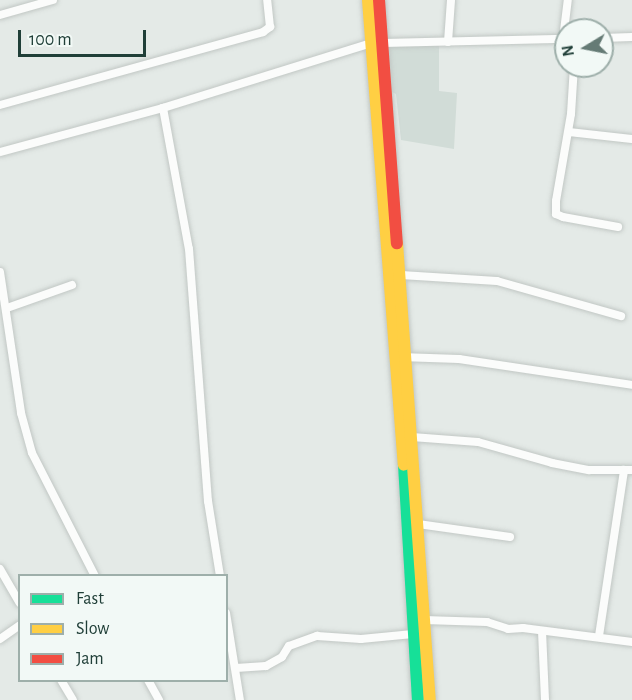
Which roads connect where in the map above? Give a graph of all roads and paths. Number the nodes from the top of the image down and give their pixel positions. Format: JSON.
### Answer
{"nodes":[{"id":1,"x":52,"y":0,"type":"edge"},
{"id":2,"x":267,"y":0,"type":"edge"},
{"id":3,"x":368,"y":0,"type":"edge"},
{"id":4,"x":379,"y":0,"type":"edge"},
{"id":5,"x":451,"y":0,"type":"edge"},
{"id":6,"x":568,"y":0,"type":"edge"},
{"id":7,"x":0,"y":15,"type":"edge"},
{"id":8,"x":567,"y":18,"type":"edge"},
{"id":9,"x":632,"y":37,"type":"edge"},
{"id":10,"x":614,"y":38,"type":"edge"},
{"id":11,"x":554,"y":39,"type":"edge"},
{"id":12,"x":448,"y":42,"type":"junction"},
{"id":13,"x":378,"y":43,"type":"junction"},
{"id":14,"x":573,"y":78,"type":"edge"},
{"id":15,"x":0,"y":105,"type":"edge"},
{"id":16,"x":163,"y":108,"type":"junction"},
{"id":17,"x":569,"y":132,"type":"junction"},
{"id":18,"x":632,"y":139,"type":"edge"},
{"id":19,"x":0,"y":152,"type":"edge"},
{"id":20,"x":618,"y":227,"type":"dead end"},
{"id":21,"x":0,"y":272,"type":"edge"},
{"id":22,"x":401,"y":275,"type":"junction"},
{"id":23,"x":72,"y":285,"type":"dead end"},
{"id":24,"x":7,"y":308,"type":"junction"},
{"id":25,"x":621,"y":316,"type":"dead end"},
{"id":26,"x":402,"y":357,"type":"junction"},
{"id":27,"x":632,"y":385,"type":"edge"},
{"id":28,"x":412,"y":437,"type":"junction"},
{"id":29,"x":628,"y":470,"type":"edge"},
{"id":30,"x":418,"y":524,"type":"junction"},
{"id":31,"x":510,"y":537,"type":"dead end"},
{"id":32,"x":0,"y":568,"type":"edge"},
{"id":33,"x":93,"y":574,"type":"edge"},
{"id":34,"x":220,"y":574,"type":"edge"},
{"id":35,"x":18,"y":600,"type":"edge"},
{"id":36,"x":424,"y":620,"type":"junction"},
{"id":37,"x":228,"y":624,"type":"edge"},
{"id":38,"x":18,"y":626,"type":"edge"},
{"id":39,"x":542,"y":631,"type":"junction"},
{"id":40,"x":414,"y":634,"type":"junction"},
{"id":41,"x":598,"y":636,"type":"junction"},
{"id":42,"x":0,"y":639,"type":"edge"},
{"id":43,"x":632,"y":642,"type":"edge"},
{"id":44,"x":236,"y":668,"type":"junction"},
{"id":45,"x":63,"y":682,"type":"edge"},
{"id":46,"x":149,"y":682,"type":"edge"},
{"id":47,"x":73,"y":700,"type":"edge"},
{"id":48,"x":159,"y":700,"type":"edge"},
{"id":49,"x":240,"y":700,"type":"edge"},
{"id":50,"x":418,"y":700,"type":"edge"},
{"id":51,"x":430,"y":700,"type":"edge"},
{"id":52,"x":545,"y":700,"type":"edge"}],
"edges":[{"from":1,"to":7,"type":"street"},
{"from":2,"to":15,"type":"street"},
{"from":3,"to":13,"type":"main road"},
{"from":4,"to":13,"type":"main road"},
{"from":5,"to":12,"type":"street"},
{"from":6,"to":8,"type":"street"},
{"from":9,"to":10,"type":"street"},
{"from":11,"to":12,"type":"street"},
{"from":12,"to":13,"type":"street"},
{"from":13,"to":16,"type":"street"},
{"from":13,"to":22,"type":"main road"},
{"from":13,"to":26,"type":"main road"},
{"from":14,"to":17,"type":"street"},
{"from":16,"to":19,"type":"street"},
{"from":16,"to":34,"type":"street"},
{"from":17,"to":18,"type":"street"},
{"from":17,"to":20,"type":"street"},
{"from":21,"to":24,"type":"street"},
{"from":22,"to":25,"type":"street"},
{"from":22,"to":26,"type":"main road"},
{"from":23,"to":24,"type":"street"},
{"from":24,"to":33,"type":"street"},
{"from":26,"to":27,"type":"street"},
{"from":26,"to":28,"type":"main road"},
{"from":26,"to":40,"type":"main road"},
{"from":28,"to":29,"type":"street"},
{"from":28,"to":30,"type":"main road"},
{"from":29,"to":41,"type":"street"},
{"from":30,"to":31,"type":"street"},
{"from":30,"to":36,"type":"main road"},
{"from":32,"to":35,"type":"street"},
{"from":36,"to":39,"type":"street"},
{"from":36,"to":51,"type":"main road"},
{"from":37,"to":44,"type":"street"},
{"from":38,"to":42,"type":"street"},
{"from":39,"to":41,"type":"street"},
{"from":39,"to":52,"type":"street"},
{"from":40,"to":44,"type":"street"},
{"from":40,"to":50,"type":"main road"},
{"from":41,"to":43,"type":"street"},
{"from":44,"to":49,"type":"street"},
{"from":45,"to":47,"type":"street"},
{"from":46,"to":48,"type":"street"}]}
